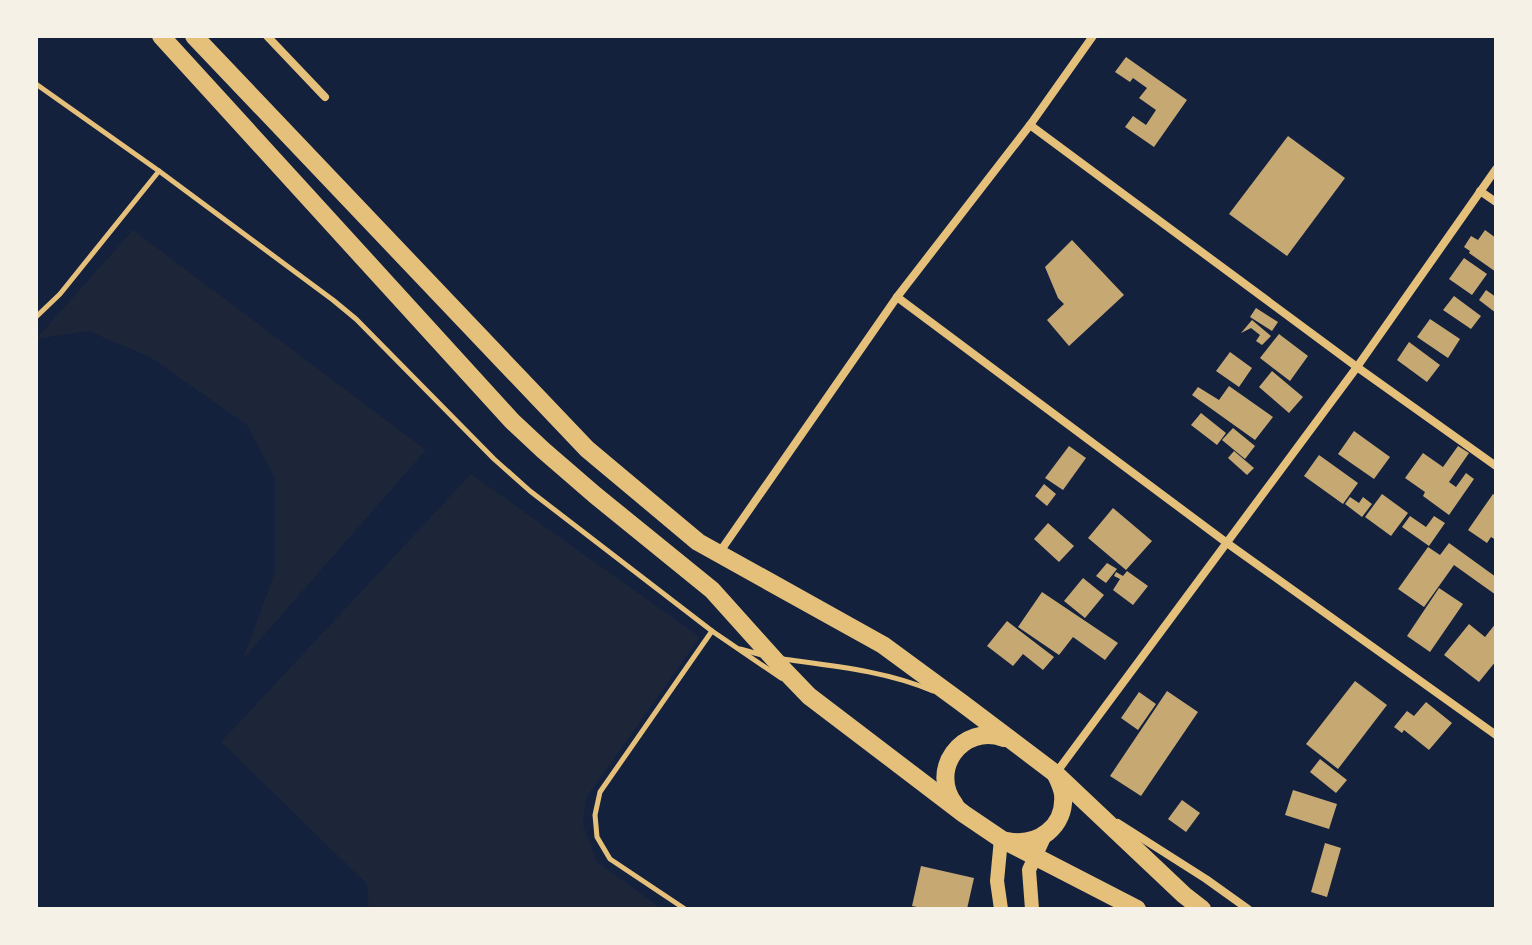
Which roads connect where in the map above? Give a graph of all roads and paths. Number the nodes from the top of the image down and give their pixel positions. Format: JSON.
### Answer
{"nodes":[{"id":1,"x":161,"y":36,"type":"edge"},
{"id":2,"x":194,"y":36,"type":"edge"},
{"id":3,"x":267,"y":36,"type":"edge"},
{"id":4,"x":1093,"y":36,"type":"edge"},
{"id":5,"x":36,"y":84,"type":"edge"},
{"id":6,"x":325,"y":97,"type":"dead end"},
{"id":7,"x":1030,"y":125,"type":"junction"},
{"id":8,"x":1496,"y":169,"type":"edge"},
{"id":9,"x":159,"y":171,"type":"junction"},
{"id":10,"x":1480,"y":191,"type":"junction"},
{"id":11,"x":1496,"y":202,"type":"edge"},
{"id":12,"x":897,"y":297,"type":"junction"},
{"id":13,"x":36,"y":317,"type":"edge"},
{"id":14,"x":1357,"y":367,"type":"junction"},
{"id":15,"x":1496,"y":466,"type":"edge"},
{"id":16,"x":1227,"y":543,"type":"junction"},
{"id":17,"x":719,"y":553,"type":"junction"},
{"id":18,"x":712,"y":631,"type":"junction"},
{"id":19,"x":736,"y":647,"type":"junction"},
{"id":20,"x":773,"y":658,"type":"junction"},
{"id":21,"x":809,"y":696,"type":"junction"},
{"id":22,"x":962,"y":703,"type":"junction"},
{"id":23,"x":1496,"y":735,"type":"edge"},
{"id":24,"x":1011,"y":741,"type":"junction"},
{"id":25,"x":1056,"y":774,"type":"junction"},
{"id":26,"x":1087,"y":803,"type":"junction"},
{"id":27,"x":964,"y":814,"type":"junction"},
{"id":28,"x":1046,"y":833,"type":"junction"},
{"id":29,"x":1001,"y":839,"type":"junction"},
{"id":30,"x":1035,"y":857,"type":"junction"},
{"id":31,"x":685,"y":909,"type":"edge"},
{"id":32,"x":1001,"y":909,"type":"edge"},
{"id":33,"x":1032,"y":909,"type":"edge"},
{"id":34,"x":1137,"y":909,"type":"edge"},
{"id":35,"x":1202,"y":909,"type":"edge"},
{"id":36,"x":1248,"y":909,"type":"edge"}],
"edges":[{"from":1,"to":20,"type":"highway"},
{"from":2,"to":17,"type":"highway"},
{"from":3,"to":6,"type":"street"},
{"from":4,"to":7,"type":"street"},
{"from":5,"to":9,"type":"lane"},
{"from":7,"to":12,"type":"street"},
{"from":7,"to":14,"type":"street"},
{"from":8,"to":10,"type":"street"},
{"from":9,"to":13,"type":"lane"},
{"from":9,"to":18,"type":"lane"},
{"from":10,"to":11,"type":"street"},
{"from":10,"to":14,"type":"street"},
{"from":12,"to":16,"type":"street"},
{"from":12,"to":17,"type":"street"},
{"from":14,"to":15,"type":"street"},
{"from":14,"to":16,"type":"street"},
{"from":16,"to":23,"type":"street"},
{"from":16,"to":25,"type":"street"},
{"from":17,"to":22,"type":"highway"},
{"from":18,"to":19,"type":"lane"},
{"from":18,"to":31,"type":"lane"},
{"from":19,"to":20,"type":"lane"},
{"from":19,"to":21,"type":"lane"},
{"from":20,"to":21,"type":"highway"},
{"from":20,"to":22,"type":"lane"},
{"from":21,"to":27,"type":"highway"},
{"from":22,"to":24,"type":"highway"},
{"from":24,"to":25,"type":"highway"},
{"from":24,"to":27,"type":"highway"},
{"from":25,"to":26,"type":"highway"},
{"from":25,"to":28,"type":"highway"},
{"from":26,"to":35,"type":"highway"},
{"from":26,"to":36,"type":"street"},
{"from":27,"to":29,"type":"highway"},
{"from":28,"to":29,"type":"highway"},
{"from":28,"to":30,"type":"main road"},
{"from":29,"to":30,"type":"highway"},
{"from":29,"to":32,"type":"main road"},
{"from":30,"to":33,"type":"main road"},
{"from":30,"to":34,"type":"highway"}]}
